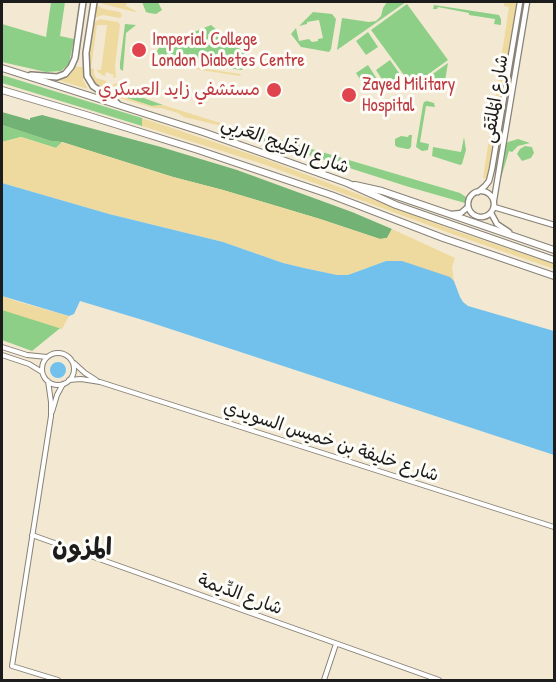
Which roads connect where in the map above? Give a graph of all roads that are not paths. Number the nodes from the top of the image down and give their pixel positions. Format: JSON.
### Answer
{"nodes":[{"id":1,"x":83,"y":2,"type":"edge"},
{"id":2,"x":94,"y":2,"type":"edge"},
{"id":3,"x":520,"y":2,"type":"edge"},
{"id":4,"x":526,"y":2,"type":"edge"},
{"id":5,"x":86,"y":53,"type":"junction"},
{"id":6,"x":75,"y":58,"type":"junction"},
{"id":7,"x":2,"y":68,"type":"edge"},
{"id":8,"x":20,"y":74,"type":"junction"},
{"id":9,"x":2,"y":90,"type":"edge"},
{"id":10,"x":126,"y":108,"type":"junction"},
{"id":11,"x":492,"y":169,"type":"junction"},
{"id":12,"x":347,"y":183,"type":"junction"},
{"id":13,"x":495,"y":185,"type":"junction"},
{"id":14,"x":477,"y":192,"type":"junction"},
{"id":15,"x":494,"y":200,"type":"junction"},
{"id":16,"x":468,"y":207,"type":"junction"},
{"id":17,"x":494,"y":207,"type":"junction"},
{"id":18,"x":437,"y":211,"type":"junction"},
{"id":19,"x":491,"y":213,"type":"junction"},
{"id":20,"x":555,"y":225,"type":"edge"},
{"id":21,"x":531,"y":242,"type":"junction"},
{"id":22,"x":555,"y":250,"type":"edge"},
{"id":23,"x":555,"y":260,"type":"edge"},
{"id":24,"x":555,"y":276,"type":"edge"},
{"id":25,"x":2,"y":347,"type":"edge"},
{"id":26,"x":2,"y":355,"type":"edge"},
{"id":27,"x":48,"y":357,"type":"junction"},
{"id":28,"x":73,"y":363,"type":"junction"},
{"id":29,"x":43,"y":374,"type":"junction"},
{"id":30,"x":69,"y":380,"type":"junction"},
{"id":31,"x":48,"y":381,"type":"junction"},
{"id":32,"x":100,"y":382,"type":"junction"},
{"id":33,"x":63,"y":384,"type":"junction"},
{"id":34,"x":51,"y":416,"type":"junction"},
{"id":35,"x":555,"y":527,"type":"edge"},
{"id":36,"x":32,"y":535,"type":"junction"},
{"id":37,"x":336,"y":644,"type":"junction"},
{"id":38,"x":58,"y":681,"type":"edge"},
{"id":39,"x":324,"y":681,"type":"edge"},
{"id":40,"x":439,"y":681,"type":"edge"}],
"edges":[{"from":1,"to":6,"type":"main road"},
{"from":2,"to":5,"type":"main road"},
{"from":3,"to":11,"type":"street","name":"شارع المُلتَقى"},
{"from":4,"to":13,"type":"street","name":"شارع المُلتَقى"},
{"from":5,"to":6,"type":"main road"},
{"from":5,"to":10,"type":"main road"},
{"from":6,"to":8,"type":"main road"},
{"from":7,"to":8,"type":"main road","name":"شارع الخَلِيج العَربِي"},
{"from":8,"to":10,"type":"main road","name":"شارع الخَلِيج العَربِي"},
{"from":9,"to":24,"type":"main road","name":"شارع الخَلِيج العَربِي"},
{"from":10,"to":12,"type":"main road","name":"شارع الخَلِيج العَربِي"},
{"from":11,"to":13,"type":"street"},
{"from":11,"to":14,"type":"street","name":"شارع المُلتَقى"},
{"from":12,"to":18,"type":"main road"},
{"from":12,"to":23,"type":"main road","name":"شارع الخَلِيج العَربِي"},
{"from":13,"to":15,"type":"street","name":"شارع المُلتَقى"},
{"from":14,"to":15,"type":"street"},
{"from":14,"to":16,"type":"street"},
{"from":15,"to":17,"type":"street"},
{"from":16,"to":18,"type":"street"},
{"from":16,"to":19,"type":"street"},
{"from":17,"to":19,"type":"street"},
{"from":17,"to":20,"type":"street"},
{"from":18,"to":21,"type":"main road"},
{"from":19,"to":21,"type":"street"},
{"from":21,"to":22,"type":"main road"},
{"from":25,"to":27,"type":"street"},
{"from":26,"to":29,"type":"street"},
{"from":27,"to":28,"type":"street"},
{"from":27,"to":29,"type":"street"},
{"from":28,"to":30,"type":"street"},
{"from":28,"to":32,"type":"street","name":"شارع خليفة بن خميس السويدي"},
{"from":29,"to":31,"type":"street"},
{"from":30,"to":32,"type":"street","name":"شارع خليفة بن خميس السويدي"},
{"from":30,"to":33,"type":"street"},
{"from":31,"to":33,"type":"street"},
{"from":31,"to":34,"type":"street"},
{"from":32,"to":35,"type":"street","name":"شارع خليفة بن خميس السويدي"},
{"from":33,"to":34,"type":"street"},
{"from":34,"to":36,"type":"street"},
{"from":36,"to":37,"type":"street","name":"شارع الدِّيمة"},
{"from":36,"to":38,"type":"street"},
{"from":37,"to":39,"type":"street"},
{"from":37,"to":40,"type":"street","name":"شارع الدِّيمة"}]}
